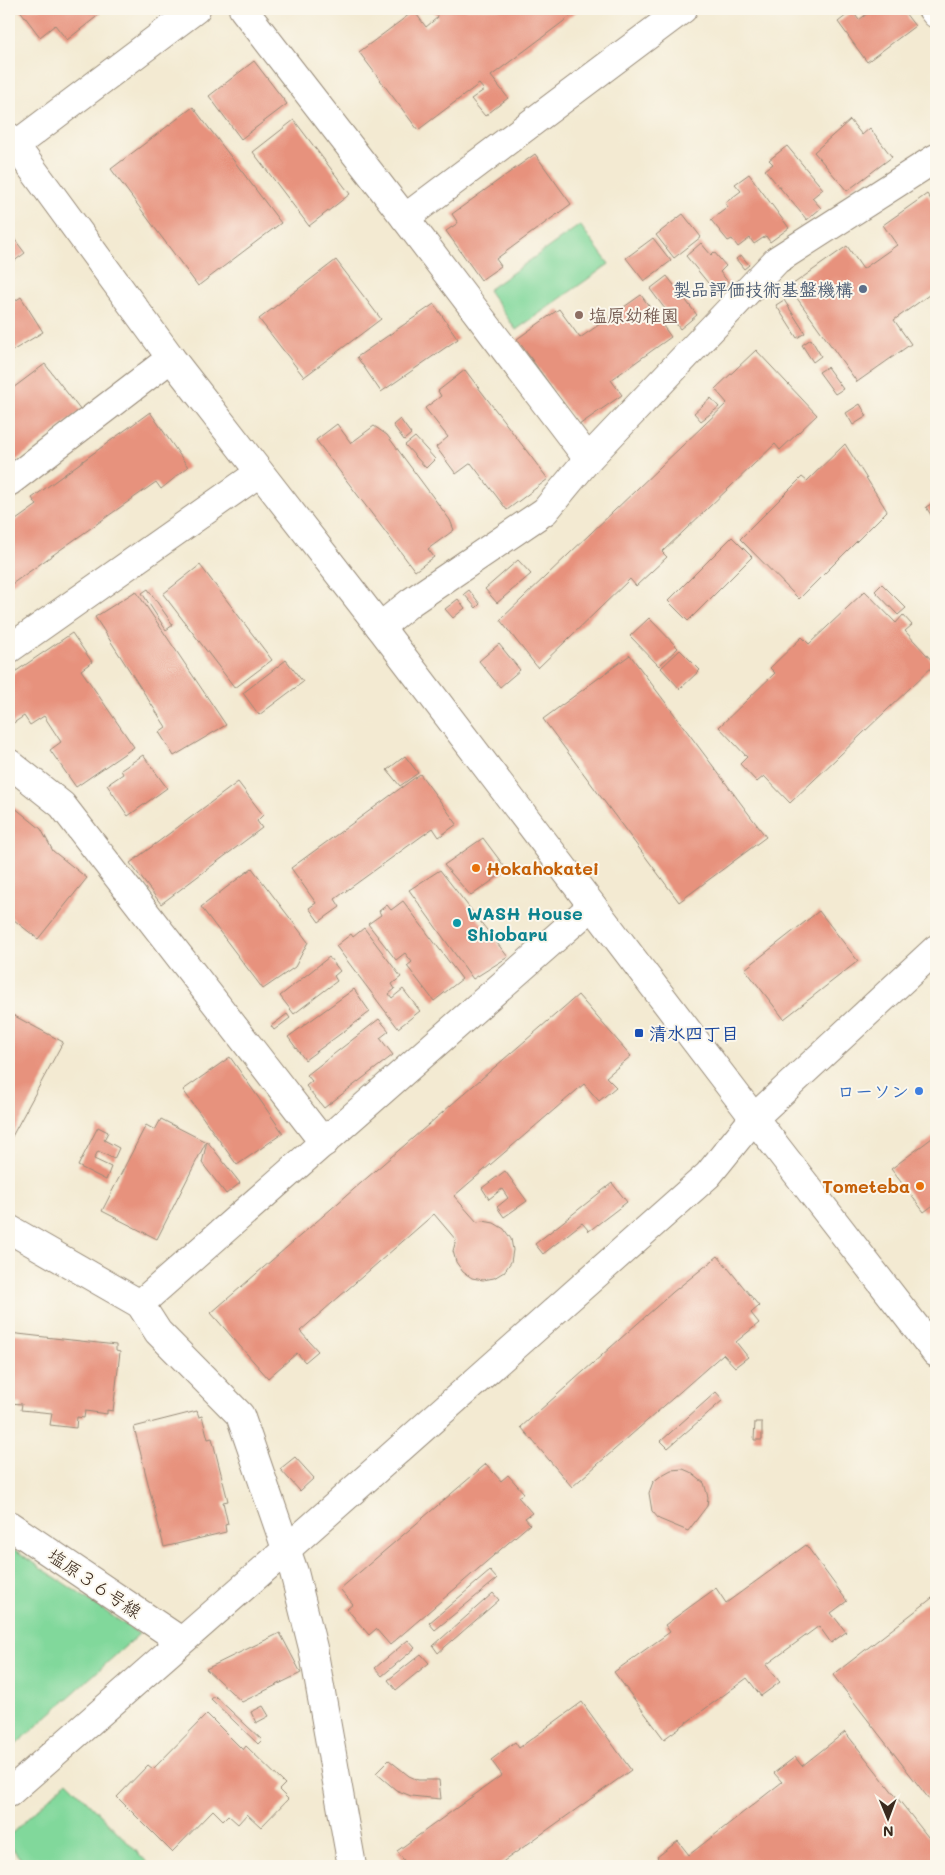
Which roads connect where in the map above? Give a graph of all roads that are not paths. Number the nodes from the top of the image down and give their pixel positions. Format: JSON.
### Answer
{"nodes":[{"id":1,"x":196,"y":9,"type":"edge"},
{"id":2,"x":243,"y":9,"type":"edge"},
{"id":3,"x":683,"y":9,"type":"edge"},
{"id":4,"x":932,"y":9,"type":"edge"},
{"id":5,"x":936,"y":14,"type":"edge"},
{"id":6,"x":11,"y":144,"type":"edge"},
{"id":7,"x":936,"y":158,"type":"edge"},
{"id":8,"x":405,"y":218,"type":"junction"},
{"id":9,"x":171,"y":358,"type":"junction"},
{"id":10,"x":588,"y":460,"type":"junction"},
{"id":11,"x":259,"y":473,"type":"junction"},
{"id":12,"x":9,"y":482,"type":"edge"},
{"id":13,"x":380,"y":627,"type":"junction"},
{"id":14,"x":9,"y":649,"type":"edge"},
{"id":15,"x":9,"y":763,"type":"edge"},
{"id":16,"x":592,"y":906,"type":"junction"},
{"id":17,"x":936,"y":951,"type":"edge"},
{"id":18,"x":754,"y":1118,"type":"junction"},
{"id":19,"x":324,"y":1143,"type":"junction"},
{"id":20,"x":9,"y":1229,"type":"edge"},
{"id":21,"x":140,"y":1304,"type":"junction"},
{"id":22,"x":936,"y":1353,"type":"edge"},
{"id":23,"x":9,"y":1525,"type":"edge"},
{"id":24,"x":287,"y":1549,"type":"junction"},
{"id":25,"x":181,"y":1641,"type":"junction"},
{"id":26,"x":9,"y":1792,"type":"edge"},
{"id":27,"x":352,"y":1866,"type":"edge"}],
"edges":[{"from":1,"to":6,"type":"street"},
{"from":2,"to":8,"type":"street"},
{"from":3,"to":8,"type":"street"},
{"from":4,"to":5,"type":"street"},
{"from":6,"to":9,"type":"street"},
{"from":7,"to":10,"type":"street"},
{"from":8,"to":10,"type":"street"},
{"from":9,"to":11,"type":"street"},
{"from":9,"to":12,"type":"street"},
{"from":10,"to":13,"type":"street"},
{"from":11,"to":13,"type":"street"},
{"from":11,"to":14,"type":"street"},
{"from":13,"to":16,"type":"street"},
{"from":15,"to":19,"type":"street"},
{"from":16,"to":18,"type":"street"},
{"from":16,"to":19,"type":"street"},
{"from":17,"to":18,"type":"street"},
{"from":18,"to":22,"type":"street"},
{"from":18,"to":24,"type":"street"},
{"from":19,"to":21,"type":"street"},
{"from":20,"to":21,"type":"street"},
{"from":21,"to":24,"type":"street"},
{"from":23,"to":25,"type":"street","name":"塩原３６号線"},
{"from":24,"to":25,"type":"street"},
{"from":24,"to":27,"type":"street"},
{"from":25,"to":26,"type":"street"}]}
